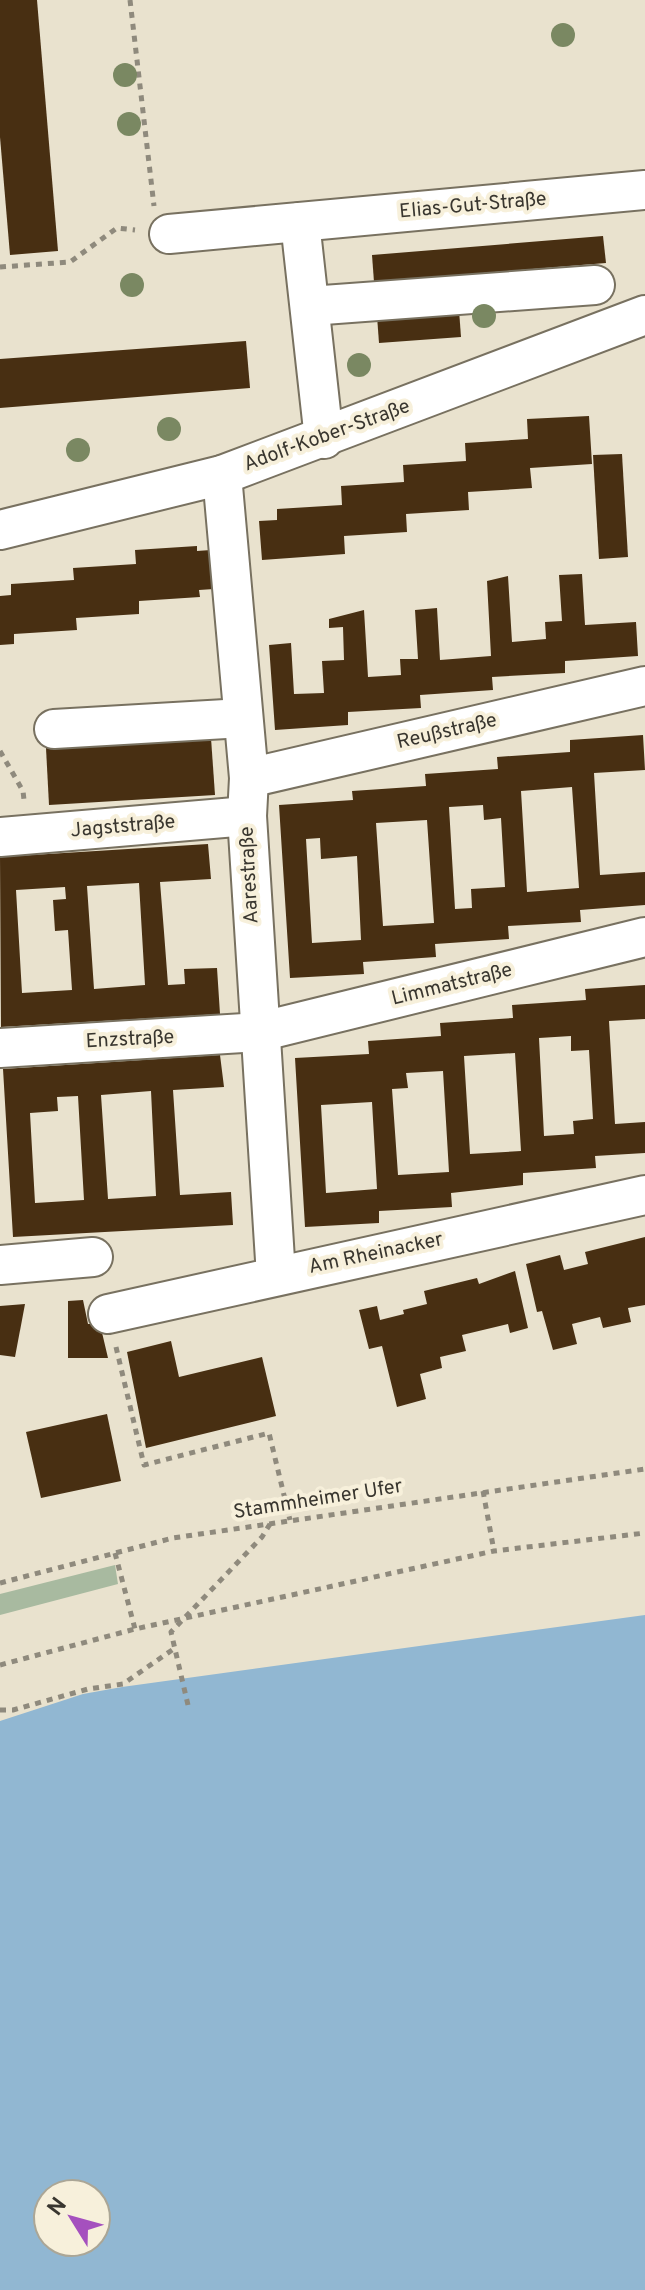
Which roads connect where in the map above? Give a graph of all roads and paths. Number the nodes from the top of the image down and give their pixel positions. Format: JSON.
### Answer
{"nodes":[{"id":1,"x":130,"y":0,"type":"edge"},
{"id":2,"x":645,"y":190,"type":"edge"},
{"id":3,"x":300,"y":222,"type":"junction"},
{"id":4,"x":169,"y":234,"type":"junction"},
{"id":5,"x":0,"y":267,"type":"edge"},
{"id":6,"x":595,"y":285,"type":"dead end"},
{"id":7,"x":310,"y":306,"type":"junction"},
{"id":8,"x":645,"y":315,"type":"edge"},
{"id":9,"x":324,"y":439,"type":"junction"},
{"id":10,"x":222,"y":475,"type":"junction"},
{"id":11,"x":0,"y":530,"type":"edge"},
{"id":12,"x":645,"y":686,"type":"edge"},
{"id":13,"x":243,"y":718,"type":"junction"},
{"id":14,"x":54,"y":729,"type":"dead end"},
{"id":15,"x":0,"y":751,"type":"edge"},
{"id":16,"x":249,"y":778,"type":"junction"},
{"id":17,"x":247,"y":816,"type":"junction"},
{"id":18,"x":13,"y":836,"type":"edge"},
{"id":19,"x":645,"y":937,"type":"edge"},
{"id":20,"x":259,"y":1032,"type":"junction"},
{"id":21,"x":0,"y":1048,"type":"edge"},
{"id":22,"x":645,"y":1195,"type":"edge"},
{"id":23,"x":93,"y":1257,"type":"dead end"},
{"id":24,"x":0,"y":1265,"type":"edge"},
{"id":25,"x":276,"y":1276,"type":"junction"},
{"id":26,"x":108,"y":1314,"type":"joint"},
{"id":27,"x":645,"y":1469,"type":"edge"},
{"id":28,"x":483,"y":1491,"type":"junction"},
{"id":29,"x":290,"y":1520,"type":"junction"},
{"id":30,"x":270,"y":1523,"type":"junction"},
{"id":31,"x":645,"y":1533,"type":"edge"},
{"id":32,"x":494,"y":1551,"type":"junction"},
{"id":33,"x":115,"y":1553,"type":"junction"},
{"id":34,"x":0,"y":1583,"type":"edge"},
{"id":35,"x":183,"y":1619,"type":"junction"},
{"id":36,"x":135,"y":1629,"type":"junction"},
{"id":37,"x":175,"y":1648,"type":"junction"},
{"id":38,"x":0,"y":1665,"type":"edge"},
{"id":39,"x":188,"y":1705,"type":"dead end"},
{"id":40,"x":0,"y":1710,"type":"edge"}],
"edges":[{"from":1,"to":4,"type":"path"},
{"from":2,"to":3,"type":"street","name":"Elias-Gut-Straße"},
{"from":3,"to":4,"type":"street","name":"Elias-Gut-Straße"},
{"from":3,"to":7,"type":"street"},
{"from":4,"to":5,"type":"path"},
{"from":6,"to":7,"type":"street"},
{"from":7,"to":9,"type":"street"},
{"from":8,"to":9,"type":"street","name":"Adolf-Kober-Straße"},
{"from":9,"to":10,"type":"street","name":"Adolf-Kober-Straße"},
{"from":10,"to":11,"type":"street","name":"Adolf-Kober-Straße"},
{"from":10,"to":13,"type":"street","name":"Aarestraße"},
{"from":12,"to":16,"type":"street","name":"Reußstraße"},
{"from":13,"to":14,"type":"street"},
{"from":13,"to":16,"type":"street","name":"Aarestraße"},
{"from":15,"to":18,"type":"path"},
{"from":16,"to":17,"type":"street","name":"Aarestraße"},
{"from":17,"to":18,"type":"street","name":"Jagststraße"},
{"from":17,"to":20,"type":"street","name":"Aarestraße"},
{"from":19,"to":20,"type":"street","name":"Limmatstraße"},
{"from":20,"to":21,"type":"street","name":"Enzstraße"},
{"from":20,"to":25,"type":"street","name":"Aarestraße"},
{"from":22,"to":25,"type":"street","name":"Am Rheinacker"},
{"from":23,"to":24,"type":"street"},
{"from":25,"to":26,"type":"street","name":"Am Rheinacker"},
{"from":26,"to":29,"type":"path"},
{"from":27,"to":28,"type":"path","name":"Stammheimer Ufer"},
{"from":28,"to":29,"type":"path","name":"Stammheimer Ufer"},
{"from":28,"to":32,"type":"path"},
{"from":29,"to":30,"type":"path","name":"Stammheimer Ufer"},
{"from":30,"to":33,"type":"path","name":"Stammheimer Ufer"},
{"from":30,"to":35,"type":"path"},
{"from":31,"to":32,"type":"path"},
{"from":32,"to":35,"type":"path"},
{"from":33,"to":34,"type":"path","name":"Stammheimer Ufer"},
{"from":33,"to":36,"type":"path"},
{"from":35,"to":36,"type":"path"},
{"from":35,"to":37,"type":"path"},
{"from":36,"to":38,"type":"path"},
{"from":37,"to":39,"type":"path"},
{"from":37,"to":40,"type":"path"}]}
